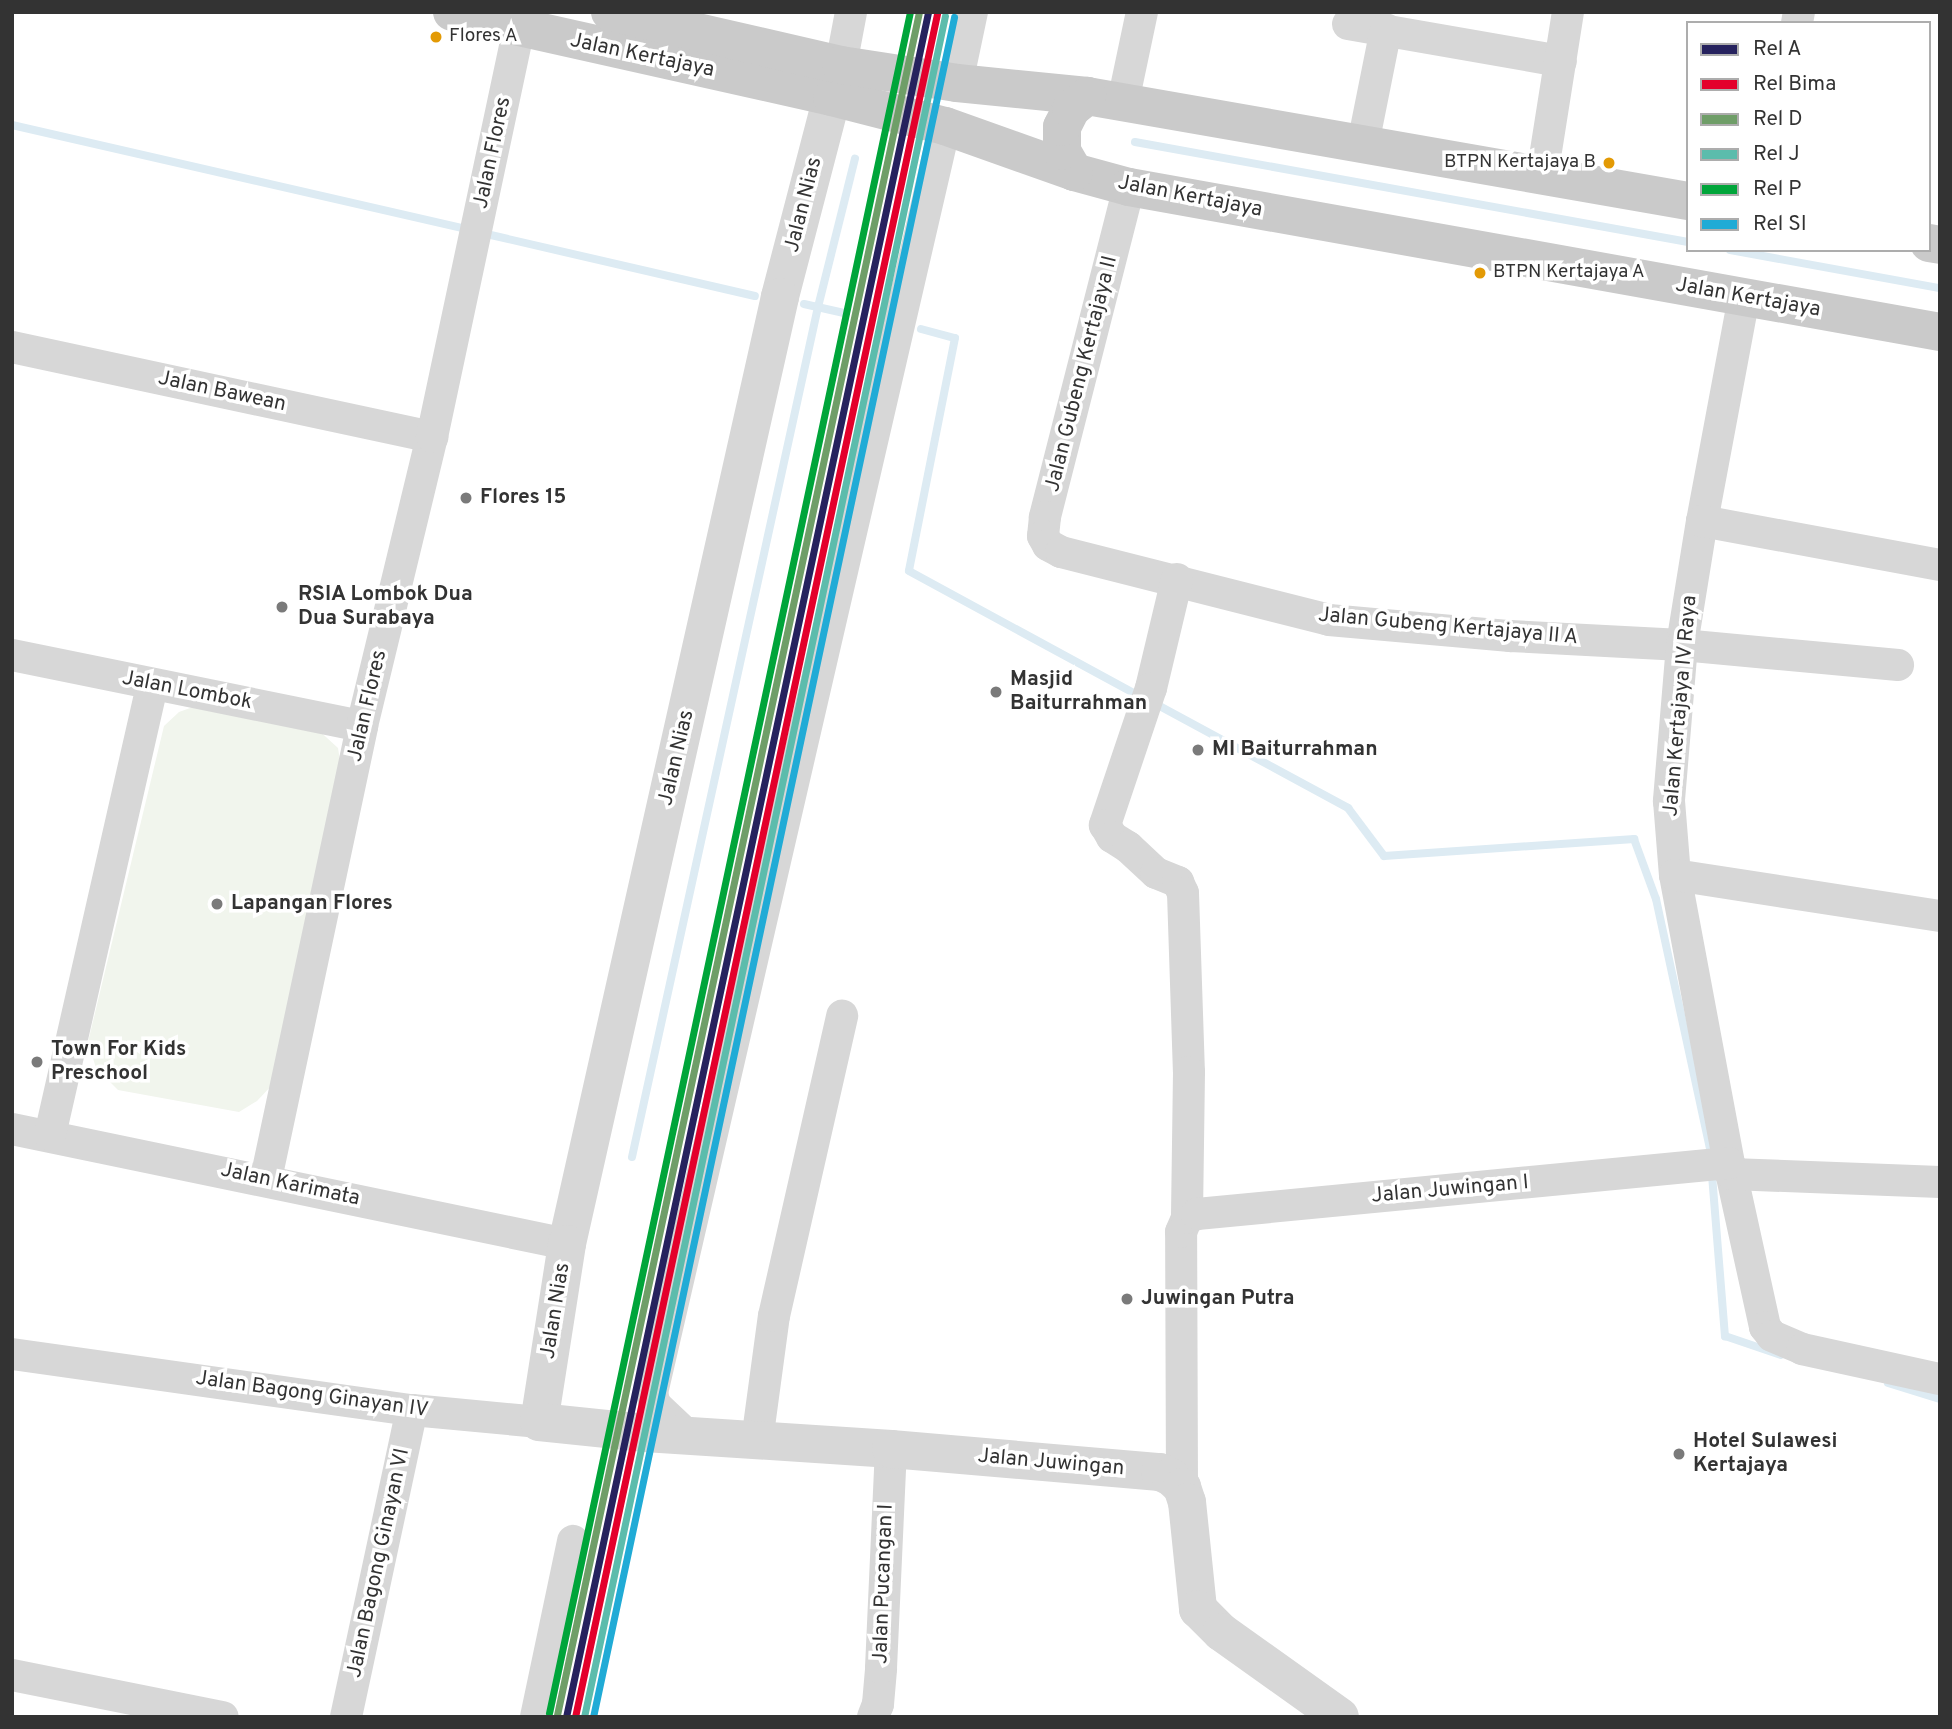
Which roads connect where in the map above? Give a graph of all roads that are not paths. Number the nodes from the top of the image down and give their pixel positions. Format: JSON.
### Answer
{"nodes":[{"id":1,"x":452,"y":12,"type":"edge"},
{"id":2,"x":610,"y":12,"type":"edge"},
{"id":3,"x":851,"y":12,"type":"edge"},
{"id":4,"x":972,"y":12,"type":"edge"},
{"id":5,"x":1142,"y":12,"type":"edge"},
{"id":6,"x":1568,"y":12,"type":"edge"},
{"id":7,"x":1348,"y":24,"type":"dead end"},
{"id":8,"x":519,"y":29,"type":"junction"},
{"id":9,"x":1386,"y":29,"type":"junction"},
{"id":10,"x":1561,"y":61,"type":"junction"},
{"id":11,"x":836,"y":81,"type":"junction"},
{"id":12,"x":957,"y":83,"type":"junction"},
{"id":13,"x":1105,"y":99,"type":"junction"},
{"id":14,"x":945,"y":126,"type":"junction"},
{"id":15,"x":1363,"y":144,"type":"junction"},
{"id":16,"x":1074,"y":172,"type":"junction"},
{"id":17,"x":1542,"y":176,"type":"junction"},
{"id":18,"x":1126,"y":197,"type":"junction"},
{"id":19,"x":1686,"y":201,"type":"edge"},
{"id":20,"x":1744,"y":297,"type":"junction"},
{"id":21,"x":1940,"y":332,"type":"edge"},
{"id":22,"x":12,"y":347,"type":"edge"},
{"id":23,"x":432,"y":437,"type":"junction"},
{"id":24,"x":1702,"y":521,"type":"junction"},
{"id":25,"x":1061,"y":552,"type":"joint"},
{"id":26,"x":1940,"y":565,"type":"edge"},
{"id":27,"x":1177,"y":579,"type":"junction"},
{"id":28,"x":1675,"y":644,"type":"junction"},
{"id":29,"x":12,"y":655,"type":"edge"},
{"id":30,"x":1898,"y":665,"type":"dead end"},
{"id":31,"x":152,"y":685,"type":"junction"},
{"id":32,"x":362,"y":726,"type":"junction"},
{"id":33,"x":1675,"y":875,"type":"junction"},
{"id":34,"x":1940,"y":916,"type":"edge"},
{"id":35,"x":842,"y":1016,"type":"dead end"},
{"id":36,"x":12,"y":1129,"type":"edge"},
{"id":37,"x":50,"y":1135,"type":"junction"},
{"id":38,"x":1730,"y":1168,"type":"junction"},
{"id":39,"x":266,"y":1179,"type":"junction"},
{"id":40,"x":1940,"y":1182,"type":"edge"},
{"id":41,"x":1184,"y":1225,"type":"junction"},
{"id":42,"x":567,"y":1244,"type":"junction"},
{"id":43,"x":12,"y":1354,"type":"edge"},
{"id":44,"x":1940,"y":1378,"type":"edge"},
{"id":45,"x":412,"y":1410,"type":"junction"},
{"id":46,"x":539,"y":1422,"type":"junction"},
{"id":47,"x":613,"y":1430,"type":"joint"},
{"id":48,"x":689,"y":1437,"type":"junction"},
{"id":49,"x":757,"y":1441,"type":"junction"},
{"id":50,"x":891,"y":1449,"type":"junction"},
{"id":51,"x":1182,"y":1487,"type":"junction"},
{"id":52,"x":573,"y":1541,"type":"dead end"},
{"id":53,"x":12,"y":1675,"type":"edge"},
{"id":54,"x":223,"y":1717,"type":"edge"},
{"id":55,"x":346,"y":1717,"type":"edge"},
{"id":56,"x":536,"y":1717,"type":"edge"},
{"id":57,"x":873,"y":1717,"type":"edge"},
{"id":58,"x":1340,"y":1717,"type":"edge"}],
"edges":[{"from":1,"to":8,"type":"main road","name":"Jalan Kertajaya"},
{"from":2,"to":11,"type":"main road","name":"Jalan Kertajaya"},
{"from":3,"to":11,"type":"street","name":"Jalan Nias"},
{"from":4,"to":12,"type":"street"},
{"from":5,"to":13,"type":"street"},
{"from":6,"to":10,"type":"street"},
{"from":7,"to":9,"type":"street"},
{"from":8,"to":11,"type":"main road","name":"Jalan Kertajaya"},
{"from":8,"to":23,"type":"street","name":"Jalan Flores"},
{"from":9,"to":10,"type":"street"},
{"from":9,"to":15,"type":"street"},
{"from":10,"to":17,"type":"street"},
{"from":11,"to":12,"type":"main road","name":"Jalan Kertajaya"},
{"from":11,"to":14,"type":"main road","name":"Jalan Kertajaya"},
{"from":11,"to":42,"type":"street","name":"Jalan Nias"},
{"from":12,"to":13,"type":"main road","name":"Jalan Kertajaya"},
{"from":13,"to":15,"type":"main road","name":"Jalan Kertajaya"},
{"from":13,"to":16,"type":"main road"},
{"from":14,"to":16,"type":"main road","name":"Jalan Kertajaya"},
{"from":14,"to":48,"type":"street"},
{"from":15,"to":17,"type":"main road","name":"Jalan Kertajaya"},
{"from":16,"to":18,"type":"main road","name":"Jalan Kertajaya"},
{"from":17,"to":19,"type":"main road","name":"Jalan Kertajaya"},
{"from":18,"to":20,"type":"main road","name":"Jalan Kertajaya"},
{"from":18,"to":25,"type":"street","name":"Jalan Gubeng Kertajaya II"},
{"from":20,"to":21,"type":"main road","name":"Jalan Kertajaya"},
{"from":20,"to":24,"type":"street","name":"Jalan Kertajaya IV Raya"},
{"from":22,"to":23,"type":"street","name":"Jalan Bawean"},
{"from":23,"to":32,"type":"street","name":"Jalan Flores"},
{"from":24,"to":26,"type":"street"},
{"from":24,"to":28,"type":"street","name":"Jalan Kertajaya IV Raya"},
{"from":25,"to":27,"type":"street","name":"Jalan Gubeng Kertajaya II A"},
{"from":27,"to":28,"type":"street","name":"Jalan Gubeng Kertajaya II A"},
{"from":27,"to":41,"type":"street"},
{"from":28,"to":30,"type":"street","name":"Jalan Gubeng Kertajaya II A"},
{"from":28,"to":33,"type":"street","name":"Jalan Kertajaya IV Raya"},
{"from":29,"to":31,"type":"street","name":"Jalan Lombok"},
{"from":31,"to":32,"type":"street","name":"Jalan Lombok"},
{"from":31,"to":37,"type":"street"},
{"from":32,"to":39,"type":"street","name":"Jalan Flores"},
{"from":33,"to":34,"type":"street"},
{"from":33,"to":38,"type":"street","name":"Jalan Kertajaya IV Raya"},
{"from":35,"to":49,"type":"street"},
{"from":36,"to":37,"type":"street","name":"Jalan Karimata"},
{"from":37,"to":39,"type":"street","name":"Jalan Karimata"},
{"from":38,"to":40,"type":"street","name":"Jalan Juwingan I"},
{"from":38,"to":41,"type":"street","name":"Jalan Juwingan I"},
{"from":38,"to":44,"type":"street","name":"Jalan Kertajaya IV Raya"},
{"from":39,"to":42,"type":"street","name":"Jalan Karimata"},
{"from":41,"to":51,"type":"street"},
{"from":42,"to":46,"type":"street","name":"Jalan Nias"},
{"from":43,"to":45,"type":"street","name":"Jalan Bagong Ginayan IV"},
{"from":45,"to":46,"type":"street","name":"Jalan Bagong Ginayan IV"},
{"from":45,"to":55,"type":"street","name":"Jalan Bagong Ginayan VI"},
{"from":46,"to":47,"type":"street","name":"Jalan Bagong Ginayan IV"},
{"from":47,"to":48,"type":"street","name":"Jalan Juwingan"},
{"from":48,"to":49,"type":"street","name":"Jalan Juwingan"},
{"from":49,"to":50,"type":"street","name":"Jalan Juwingan"},
{"from":50,"to":51,"type":"street","name":"Jalan Juwingan"},
{"from":50,"to":57,"type":"street","name":"Jalan Pucangan I"},
{"from":51,"to":58,"type":"street"},
{"from":52,"to":56,"type":"street"},
{"from":53,"to":54,"type":"street"}]}
